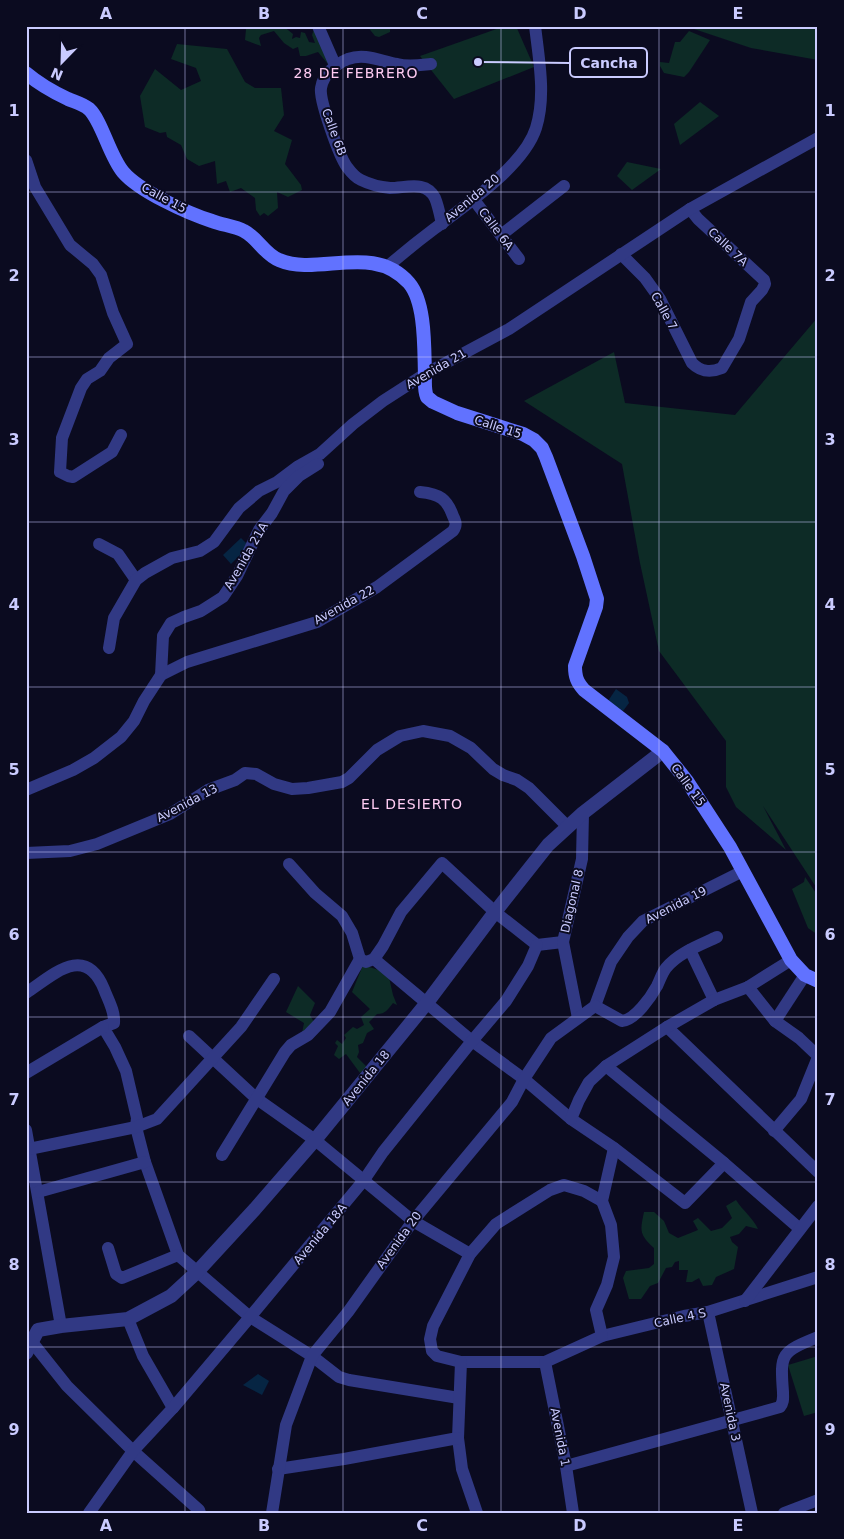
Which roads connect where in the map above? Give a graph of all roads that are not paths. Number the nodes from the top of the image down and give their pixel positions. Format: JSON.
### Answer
{"nodes":[{"id":1,"x":318,"y":26,"type":"edge"},
{"id":2,"x":535,"y":26,"type":"edge"},
{"id":3,"x":431,"y":64,"type":"dead end"},
{"id":4,"x":335,"y":65,"type":"junction"},
{"id":5,"x":26,"y":73,"type":"edge"},
{"id":6,"x":818,"y":138,"type":"edge"},
{"id":7,"x":26,"y":160,"type":"edge"},
{"id":8,"x":564,"y":186,"type":"dead end"},
{"id":9,"x":474,"y":200,"type":"junction"},
{"id":10,"x":690,"y":209,"type":"junction"},
{"id":11,"x":442,"y":224,"type":"junction"},
{"id":12,"x":501,"y":235,"type":"junction"},
{"id":13,"x":621,"y":254,"type":"junction"},
{"id":14,"x":519,"y":259,"type":"dead end"},
{"id":15,"x":387,"y":267,"type":"junction"},
{"id":16,"x":702,"y":370,"type":"joint"},
{"id":17,"x":425,"y":374,"type":"junction"},
{"id":18,"x":121,"y":435,"type":"dead end"},
{"id":19,"x":320,"y":454,"type":"junction"},
{"id":20,"x":420,"y":492,"type":"dead end"},
{"id":21,"x":99,"y":544,"type":"dead end"},
{"id":22,"x":136,"y":580,"type":"junction"},
{"id":23,"x":109,"y":648,"type":"dead end"},
{"id":24,"x":160,"y":675,"type":"junction"},
{"id":25,"x":663,"y":751,"type":"junction"},
{"id":26,"x":26,"y":790,"type":"edge"},
{"id":27,"x":583,"y":813,"type":"junction"},
{"id":28,"x":568,"y":827,"type":"junction"},
{"id":29,"x":26,"y":853,"type":"edge"},
{"id":30,"x":289,"y":864,"type":"dead end"},
{"id":31,"x":743,"y":871,"type":"junction"},
{"id":32,"x":495,"y":912,"type":"junction"},
{"id":33,"x":717,"y":937,"type":"dead end"},
{"id":34,"x":563,"y":942,"type":"junction"},
{"id":35,"x":537,"y":945,"type":"junction"},
{"id":36,"x":690,"y":950,"type":"junction"},
{"id":37,"x":360,"y":959,"type":"junction"},
{"id":38,"x":374,"y":959,"type":"junction"},
{"id":39,"x":791,"y":960,"type":"junction"},
{"id":40,"x":812,"y":978,"type":"edge"},
{"id":41,"x":274,"y":979,"type":"dead end"},
{"id":42,"x":748,"y":987,"type":"junction"},
{"id":43,"x":26,"y":993,"type":"edge"},
{"id":44,"x":714,"y":1000,"type":"junction"},
{"id":45,"x":426,"y":1004,"type":"junction"},
{"id":46,"x":595,"y":1006,"type":"junction"},
{"id":47,"x":578,"y":1018,"type":"junction"},
{"id":48,"x":774,"y":1021,"type":"junction"},
{"id":49,"x":103,"y":1027,"type":"junction"},
{"id":50,"x":667,"y":1027,"type":"junction"},
{"id":51,"x":189,"y":1036,"type":"dead end"},
{"id":52,"x":472,"y":1041,"type":"junction"},
{"id":53,"x":818,"y":1056,"type":"edge"},
{"id":54,"x":212,"y":1060,"type":"junction"},
{"id":55,"x":606,"y":1066,"type":"junction"},
{"id":56,"x":26,"y":1073,"type":"edge"},
{"id":57,"x":524,"y":1080,"type":"junction"},
{"id":58,"x":257,"y":1100,"type":"junction"},
{"id":59,"x":571,"y":1119,"type":"junction"},
{"id":60,"x":136,"y":1127,"type":"junction"},
{"id":61,"x":26,"y":1130,"type":"edge"},
{"id":62,"x":774,"y":1131,"type":"junction"},
{"id":63,"x":315,"y":1140,"type":"junction"},
{"id":64,"x":29,"y":1148,"type":"junction"},
{"id":65,"x":614,"y":1148,"type":"junction"},
{"id":66,"x":222,"y":1155,"type":"dead end"},
{"id":67,"x":145,"y":1162,"type":"junction"},
{"id":68,"x":724,"y":1163,"type":"junction"},
{"id":69,"x":818,"y":1172,"type":"edge"},
{"id":70,"x":364,"y":1180,"type":"junction"},
{"id":71,"x":38,"y":1192,"type":"junction"},
{"id":72,"x":602,"y":1201,"type":"junction"},
{"id":73,"x":818,"y":1206,"type":"edge"},
{"id":74,"x":413,"y":1221,"type":"junction"},
{"id":75,"x":800,"y":1229,"type":"junction"},
{"id":76,"x":108,"y":1248,"type":"dead end"},
{"id":77,"x":470,"y":1254,"type":"junction"},
{"id":78,"x":178,"y":1255,"type":"junction"},
{"id":79,"x":197,"y":1272,"type":"junction"},
{"id":80,"x":818,"y":1277,"type":"edge"},
{"id":81,"x":745,"y":1301,"type":"junction"},
{"id":82,"x":708,"y":1312,"type":"junction"},
{"id":83,"x":250,"y":1317,"type":"junction"},
{"id":84,"x":128,"y":1319,"type":"junction"},
{"id":85,"x":61,"y":1326,"type":"junction"},
{"id":86,"x":602,"y":1336,"type":"junction"},
{"id":87,"x":818,"y":1337,"type":"edge"},
{"id":88,"x":31,"y":1339,"type":"edge"},
{"id":89,"x":312,"y":1356,"type":"junction"},
{"id":90,"x":461,"y":1362,"type":"junction"},
{"id":91,"x":545,"y":1362,"type":"junction"},
{"id":92,"x":460,"y":1398,"type":"junction"},
{"id":93,"x":173,"y":1408,"type":"junction"},
{"id":94,"x":732,"y":1421,"type":"junction"},
{"id":95,"x":458,"y":1438,"type":"junction"},
{"id":96,"x":133,"y":1451,"type":"junction"},
{"id":97,"x":566,"y":1466,"type":"junction"},
{"id":98,"x":278,"y":1469,"type":"junction"},
{"id":99,"x":818,"y":1500,"type":"edge"},
{"id":100,"x":89,"y":1513,"type":"edge"},
{"id":101,"x":200,"y":1513,"type":"edge"},
{"id":102,"x":272,"y":1513,"type":"edge"},
{"id":103,"x":477,"y":1513,"type":"edge"},
{"id":104,"x":573,"y":1513,"type":"edge"},
{"id":105,"x":752,"y":1513,"type":"edge"},
{"id":106,"x":784,"y":1513,"type":"edge"}],
"edges":[{"from":1,"to":4,"type":"street"},
{"from":2,"to":9,"type":"street","name":"Avenida 20"},
{"from":3,"to":4,"type":"street"},
{"from":4,"to":11,"type":"street","name":"Calle 6B"},
{"from":5,"to":15,"type":"main road","name":"Calle 15"},
{"from":6,"to":10,"type":"street","name":"Avenida 21"},
{"from":7,"to":18,"type":"street"},
{"from":8,"to":12,"type":"street"},
{"from":9,"to":11,"type":"street","name":"Avenida 20"},
{"from":9,"to":12,"type":"street","name":"Calle 6A"},
{"from":10,"to":13,"type":"street","name":"Avenida 21"},
{"from":10,"to":16,"type":"street","name":"Calle 7A"},
{"from":11,"to":15,"type":"street","name":"Avenida 20"},
{"from":12,"to":14,"type":"street","name":"Calle 6A"},
{"from":13,"to":16,"type":"street","name":"Calle 7"},
{"from":13,"to":17,"type":"street","name":"Avenida 21"},
{"from":15,"to":17,"type":"main road","name":"Calle 15"},
{"from":17,"to":19,"type":"street","name":"Avenida 21"},
{"from":17,"to":25,"type":"main road","name":"Calle 15"},
{"from":19,"to":22,"type":"street","name":"Avenida 21"},
{"from":19,"to":24,"type":"street","name":"Avenida 21A"},
{"from":20,"to":24,"type":"street","name":"Avenida 22"},
{"from":21,"to":22,"type":"street"},
{"from":22,"to":23,"type":"street","name":"Avenida 21"},
{"from":24,"to":26,"type":"street"},
{"from":25,"to":27,"type":"street","name":"Avenida 18"},
{"from":25,"to":31,"type":"main road","name":"Calle 15"},
{"from":27,"to":28,"type":"street","name":"Avenida 18"},
{"from":27,"to":34,"type":"street","name":"Diagonal 8"},
{"from":28,"to":29,"type":"street","name":"Avenida 13"},
{"from":28,"to":32,"type":"street","name":"Avenida 18"},
{"from":30,"to":37,"type":"street"},
{"from":31,"to":39,"type":"main road","name":"Calle 15"},
{"from":31,"to":46,"type":"street","name":"Avenida 19"},
{"from":32,"to":35,"type":"street"},
{"from":32,"to":38,"type":"street"},
{"from":32,"to":45,"type":"street","name":"Avenida 18"},
{"from":33,"to":36,"type":"street"},
{"from":34,"to":35,"type":"street"},
{"from":34,"to":47,"type":"street","name":"Diagonal 8"},
{"from":35,"to":52,"type":"street","name":"Avenida 18A"},
{"from":36,"to":44,"type":"street"},
{"from":36,"to":46,"type":"street"},
{"from":37,"to":38,"type":"street"},
{"from":37,"to":58,"type":"street"},
{"from":38,"to":45,"type":"street"},
{"from":39,"to":40,"type":"main road","name":"Calle 15"},
{"from":39,"to":42,"type":"street"},
{"from":40,"to":48,"type":"street"},
{"from":41,"to":54,"type":"street"},
{"from":42,"to":44,"type":"street"},
{"from":42,"to":48,"type":"street"},
{"from":43,"to":49,"type":"street"},
{"from":44,"to":50,"type":"street"},
{"from":45,"to":52,"type":"street"},
{"from":45,"to":63,"type":"street","name":"Avenida 18"},
{"from":46,"to":47,"type":"street","name":"Avenida 20"},
{"from":47,"to":57,"type":"street","name":"Avenida 20"},
{"from":48,"to":53,"type":"street"},
{"from":49,"to":56,"type":"street"},
{"from":49,"to":60,"type":"street"},
{"from":50,"to":55,"type":"street"},
{"from":50,"to":62,"type":"street"},
{"from":51,"to":54,"type":"street"},
{"from":52,"to":57,"type":"street"},
{"from":52,"to":70,"type":"street","name":"Avenida 18A"},
{"from":53,"to":62,"type":"street"},
{"from":54,"to":58,"type":"street"},
{"from":54,"to":60,"type":"street"},
{"from":55,"to":59,"type":"street"},
{"from":55,"to":68,"type":"street"},
{"from":57,"to":59,"type":"street"},
{"from":57,"to":74,"type":"street","name":"Avenida 20"},
{"from":58,"to":63,"type":"street"},
{"from":58,"to":66,"type":"street"},
{"from":59,"to":65,"type":"street"},
{"from":60,"to":64,"type":"street"},
{"from":60,"to":67,"type":"street"},
{"from":61,"to":64,"type":"street"},
{"from":62,"to":69,"type":"street"},
{"from":63,"to":70,"type":"street"},
{"from":63,"to":79,"type":"street","name":"Avenida 18"},
{"from":64,"to":71,"type":"street"},
{"from":65,"to":68,"type":"street"},
{"from":65,"to":72,"type":"street"},
{"from":67,"to":71,"type":"street"},
{"from":67,"to":78,"type":"street"},
{"from":68,"to":75,"type":"street"},
{"from":70,"to":74,"type":"street"},
{"from":70,"to":83,"type":"street","name":"Avenida 18A"},
{"from":71,"to":85,"type":"street"},
{"from":72,"to":77,"type":"street"},
{"from":72,"to":86,"type":"street"},
{"from":73,"to":75,"type":"street"},
{"from":74,"to":77,"type":"street"},
{"from":74,"to":89,"type":"street","name":"Avenida 20"},
{"from":75,"to":81,"type":"street"},
{"from":76,"to":78,"type":"street"},
{"from":77,"to":90,"type":"street"},
{"from":78,"to":79,"type":"street"},
{"from":79,"to":83,"type":"street"},
{"from":79,"to":84,"type":"street","name":"Avenida 18"},
{"from":80,"to":81,"type":"street","name":"Calle 4 S"},
{"from":81,"to":82,"type":"street","name":"Calle 4 S"},
{"from":82,"to":86,"type":"street","name":"Calle 4 S"},
{"from":82,"to":94,"type":"street","name":"Avenida 3"},
{"from":83,"to":89,"type":"street"},
{"from":83,"to":93,"type":"street","name":"Avenida 18A"},
{"from":84,"to":85,"type":"street","name":"Avenida 18"},
{"from":84,"to":93,"type":"street"},
{"from":85,"to":88,"type":"street","name":"Avenida 18"},
{"from":86,"to":91,"type":"street","name":"Calle 4 S"},
{"from":87,"to":94,"type":"street"},
{"from":88,"to":96,"type":"street"},
{"from":89,"to":92,"type":"street"},
{"from":89,"to":98,"type":"street","name":"Avenida 20"},
{"from":90,"to":91,"type":"street"},
{"from":90,"to":92,"type":"street"},
{"from":91,"to":97,"type":"street","name":"Avenida 1"},
{"from":92,"to":95,"type":"street"},
{"from":93,"to":96,"type":"street","name":"Avenida 18A"},
{"from":94,"to":97,"type":"street"},
{"from":94,"to":105,"type":"street","name":"Avenida 3"},
{"from":95,"to":98,"type":"street"},
{"from":95,"to":103,"type":"street"},
{"from":96,"to":100,"type":"street","name":"Avenida 18A"},
{"from":96,"to":101,"type":"street"},
{"from":97,"to":104,"type":"street","name":"Avenida 1"},
{"from":98,"to":102,"type":"street","name":"Avenida 20"},
{"from":99,"to":106,"type":"street"}]}
